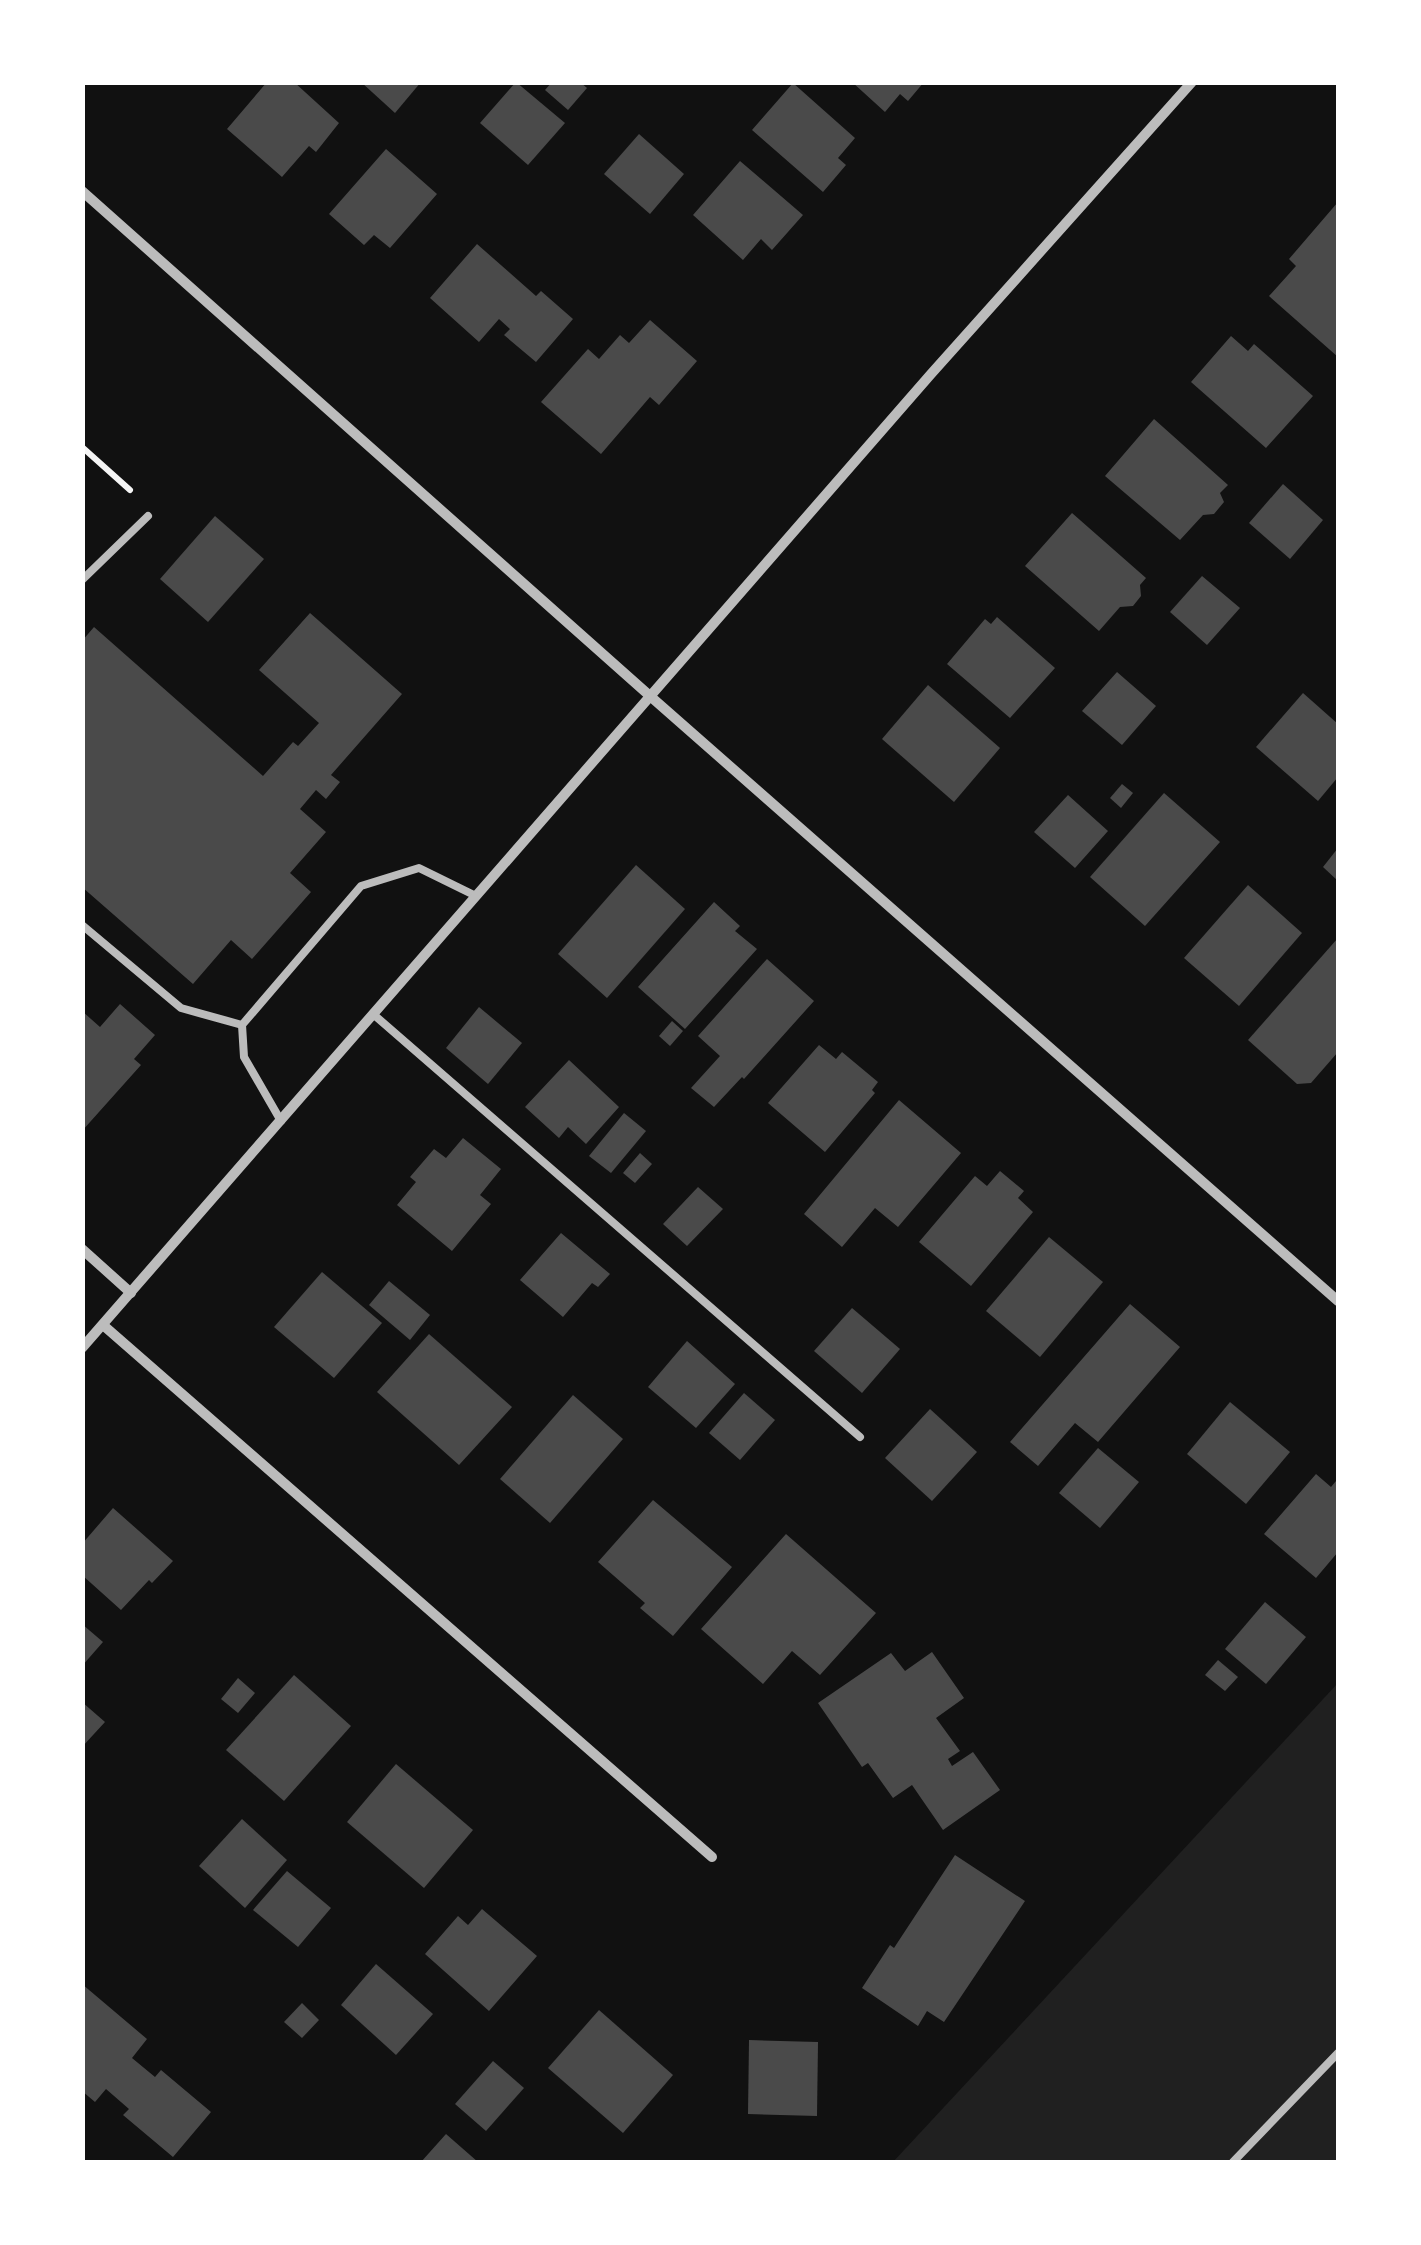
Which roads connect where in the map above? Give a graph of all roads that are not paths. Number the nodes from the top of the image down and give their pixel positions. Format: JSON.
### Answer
{"nodes":[{"id":1,"x":1192,"y":82,"type":"edge"},
{"id":2,"x":82,"y":191,"type":"edge"},
{"id":3,"x":148,"y":516,"type":"road end"},
{"id":4,"x":82,"y":580,"type":"edge"},
{"id":5,"x":650,"y":696,"type":"junction"},
{"id":6,"x":476,"y":896,"type":"junction"},
{"id":7,"x":82,"y":925,"type":"edge"},
{"id":8,"x":373,"y":1014,"type":"junction"},
{"id":9,"x":242,"y":1024,"type":"junction"},
{"id":10,"x":281,"y":1121,"type":"junction"},
{"id":11,"x":82,"y":1249,"type":"edge"},
{"id":12,"x":131,"y":1293,"type":"junction"},
{"id":13,"x":1338,"y":1301,"type":"edge"},
{"id":14,"x":103,"y":1325,"type":"junction"},
{"id":15,"x":82,"y":1348,"type":"edge"},
{"id":16,"x":860,"y":1436,"type":"dead end"},
{"id":17,"x":712,"y":1856,"type":"dead end"},
{"id":18,"x":1338,"y":2053,"type":"edge"},
{"id":19,"x":1234,"y":2162,"type":"edge"}],
"edges":[{"from":1,"to":5,"type":"street"},
{"from":2,"to":5,"type":"street"},
{"from":3,"to":4,"type":"lane"},
{"from":5,"to":6,"type":"street"},
{"from":5,"to":13,"type":"street"},
{"from":6,"to":8,"type":"street"},
{"from":6,"to":9,"type":"lane"},
{"from":7,"to":9,"type":"lane"},
{"from":8,"to":10,"type":"street"},
{"from":8,"to":16,"type":"lane"},
{"from":9,"to":10,"type":"lane"},
{"from":10,"to":12,"type":"street"},
{"from":11,"to":12,"type":"street"},
{"from":12,"to":14,"type":"street"},
{"from":14,"to":15,"type":"street"},
{"from":14,"to":17,"type":"street"},
{"from":18,"to":19,"type":"lane"}]}
